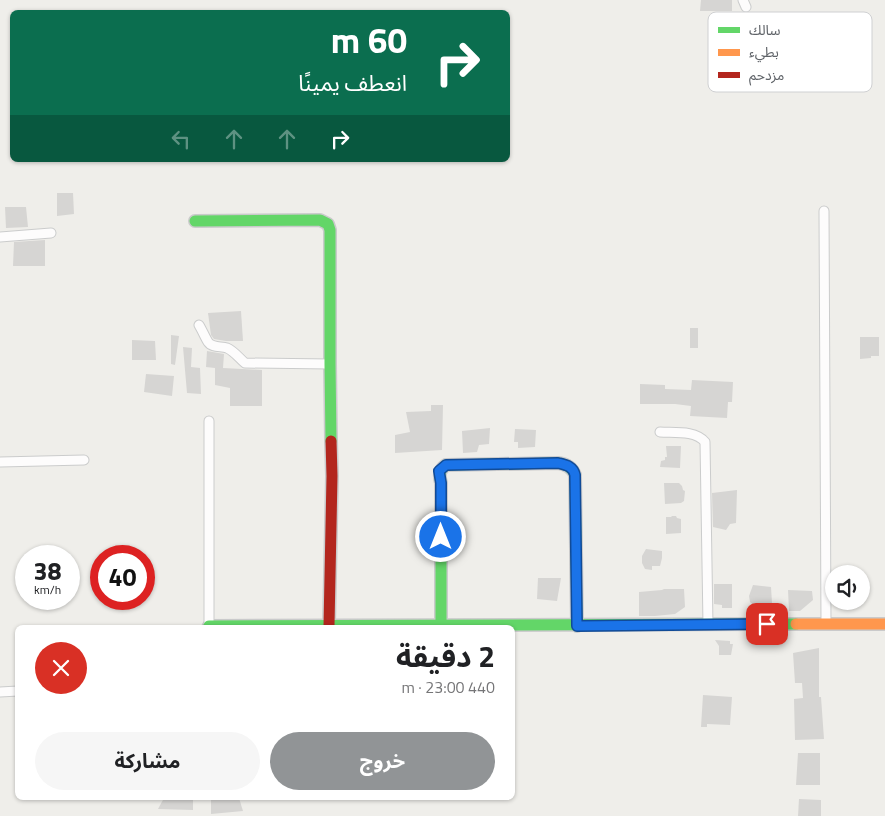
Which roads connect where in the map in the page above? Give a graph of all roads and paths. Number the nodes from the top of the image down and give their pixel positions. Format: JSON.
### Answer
{"nodes":[{"id":1,"x":824,"y":211,"type":"dead end"},
{"id":2,"x":195,"y":221,"type":"dead end"},
{"id":3,"x":51,"y":233,"type":"dead end"},
{"id":4,"x":0,"y":237,"type":"edge"},
{"id":5,"x":199,"y":325,"type":"dead end"},
{"id":6,"x":330,"y":364,"type":"junction"},
{"id":7,"x":209,"y":421,"type":"dead end"},
{"id":8,"x":660,"y":432,"type":"dead end"},
{"id":9,"x":84,"y":460,"type":"dead end"},
{"id":10,"x":0,"y":462,"type":"edge"},
{"id":11,"x":826,"y":624,"type":"junction"},
{"id":12,"x":885,"y":624,"type":"edge"},
{"id":13,"x":208,"y":625,"type":"edge"},
{"id":14,"x":329,"y":625,"type":"edge"},
{"id":15,"x":441,"y":625,"type":"edge"},
{"id":16,"x":708,"y":625,"type":"junction"},
{"id":17,"x":515,"y":626,"type":"edge"},
{"id":18,"x":577,"y":626,"type":"junction"},
{"id":19,"x":15,"y":691,"type":"edge"},
{"id":20,"x":0,"y":692,"type":"edge"}],
"edges":[{"from":1,"to":11,"type":"street"},
{"from":2,"to":6,"type":"street"},
{"from":3,"to":4,"type":"street"},
{"from":5,"to":6,"type":"street"},
{"from":6,"to":14,"type":"street"},
{"from":7,"to":13,"type":"street"},
{"from":8,"to":16,"type":"street"},
{"from":9,"to":10,"type":"street"},
{"from":11,"to":12,"type":"street"},
{"from":11,"to":16,"type":"street"},
{"from":15,"to":18,"type":"street"},
{"from":16,"to":18,"type":"street"},
{"from":17,"to":18,"type":"street"},
{"from":19,"to":20,"type":"street"}]}
